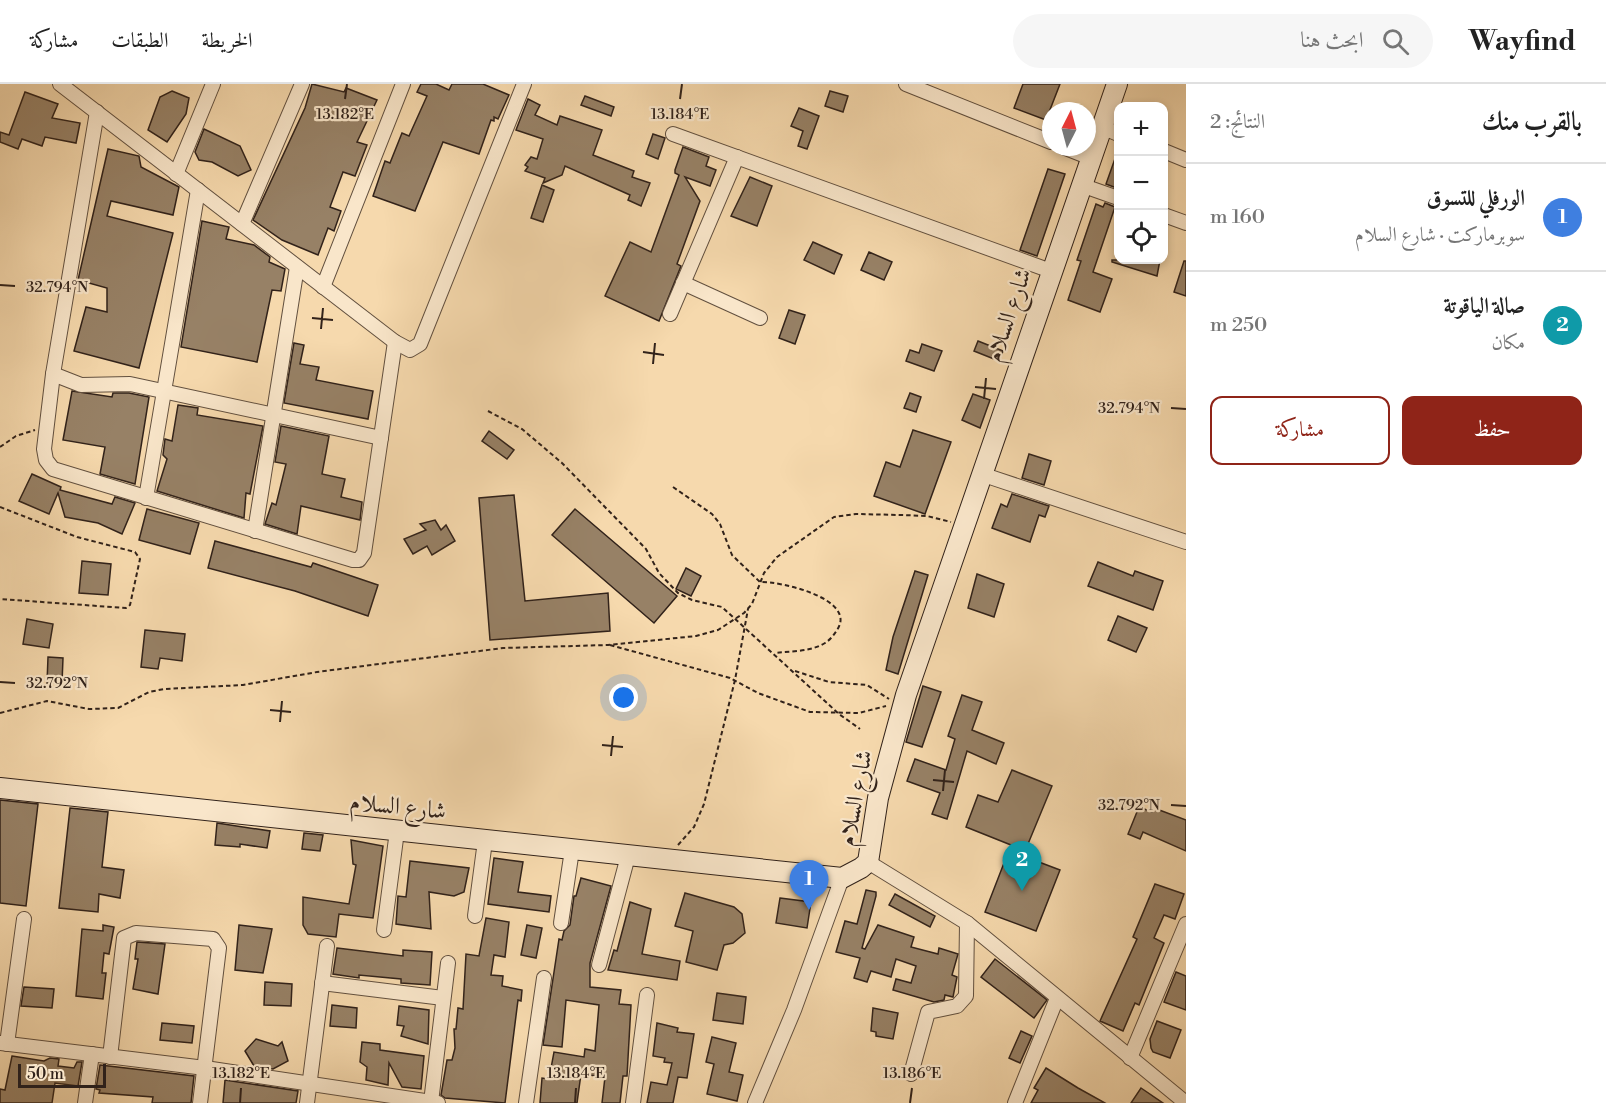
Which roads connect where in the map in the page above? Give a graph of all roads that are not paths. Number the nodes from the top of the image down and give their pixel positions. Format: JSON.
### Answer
{"nodes":[{"id":1,"x":60,"y":84,"type":"edge"},
{"id":2,"x":213,"y":84,"type":"edge"},
{"id":3,"x":302,"y":84,"type":"edge"},
{"id":4,"x":403,"y":84,"type":"edge"},
{"id":5,"x":906,"y":84,"type":"edge"},
{"id":6,"x":1117,"y":84,"type":"edge"},
{"id":7,"x":522,"y":85,"type":"edge"},
{"id":8,"x":97,"y":112,"type":"junction"},
{"id":9,"x":1110,"y":131,"type":"edge"},
{"id":10,"x":672,"y":134,"type":"dead end"},
{"id":11,"x":1042,"y":138,"type":"edge"},
{"id":12,"x":1168,"y":153,"type":"edge"},
{"id":13,"x":1086,"y":156,"type":"edge"},
{"id":14,"x":737,"y":158,"type":"junction"},
{"id":15,"x":1091,"y":158,"type":"junction"},
{"id":16,"x":1186,"y":160,"type":"edge"},
{"id":17,"x":176,"y":174,"type":"junction"},
{"id":18,"x":1081,"y":185,"type":"junction"},
{"id":19,"x":198,"y":190,"type":"junction"},
{"id":20,"x":1114,"y":196,"type":"edge"},
{"id":21,"x":1168,"y":216,"type":"edge"},
{"id":22,"x":1186,"y":223,"type":"edge"},
{"id":23,"x":242,"y":224,"type":"junction"},
{"id":24,"x":297,"y":267,"type":"junction"},
{"id":25,"x":1050,"y":271,"type":"junction"},
{"id":26,"x":683,"y":283,"type":"junction"},
{"id":27,"x":323,"y":287,"type":"junction"},
{"id":28,"x":670,"y":314,"type":"dead end"},
{"id":29,"x":760,"y":318,"type":"dead end"},
{"id":30,"x":395,"y":342,"type":"junction"},
{"id":31,"x":53,"y":374,"type":"junction"},
{"id":32,"x":164,"y":391,"type":"junction"},
{"id":33,"x":274,"y":414,"type":"junction"},
{"id":34,"x":381,"y":438,"type":"junction"},
{"id":35,"x":981,"y":474,"type":"junction"},
{"id":36,"x":146,"y":498,"type":"junction"},
{"id":37,"x":255,"y":531,"type":"junction"},
{"id":38,"x":1186,"y":542,"type":"edge"},
{"id":39,"x":0,"y":788,"type":"edge"},
{"id":40,"x":397,"y":831,"type":"junction"},
{"id":41,"x":485,"y":841,"type":"junction"},
{"id":42,"x":572,"y":850,"type":"junction"},
{"id":43,"x":628,"y":856,"type":"junction"},
{"id":44,"x":868,"y":862,"type":"junction"},
{"id":45,"x":842,"y":878,"type":"junction"},
{"id":46,"x":475,"y":916,"type":"dead end"},
{"id":47,"x":24,"y":919,"type":"dead end"},
{"id":48,"x":561,"y":923,"type":"dead end"},
{"id":49,"x":967,"y":923,"type":"junction"},
{"id":50,"x":1186,"y":924,"type":"edge"},
{"id":51,"x":384,"y":930,"type":"dead end"},
{"id":52,"x":327,"y":946,"type":"dead end"},
{"id":53,"x":448,"y":963,"type":"dead end"},
{"id":54,"x":599,"y":965,"type":"dead end"},
{"id":55,"x":544,"y":978,"type":"dead end"},
{"id":56,"x":322,"y":983,"type":"junction"},
{"id":57,"x":646,"y":995,"type":"dead end"},
{"id":58,"x":443,"y":998,"type":"junction"},
{"id":59,"x":1057,"y":998,"type":"junction"},
{"id":60,"x":4,"y":1044,"type":"edge"},
{"id":61,"x":92,"y":1054,"type":"junction"},
{"id":62,"x":110,"y":1057,"type":"junction"},
{"id":63,"x":1130,"y":1058,"type":"junction"},
{"id":64,"x":205,"y":1068,"type":"junction"},
{"id":65,"x":911,"y":1074,"type":"dead end"},
{"id":66,"x":310,"y":1084,"type":"junction"},
{"id":67,"x":1178,"y":1100,"type":"edge"},
{"id":68,"x":415,"y":1101,"type":"edge"},
{"id":69,"x":435,"y":1102,"type":"edge"},
{"id":70,"x":85,"y":1103,"type":"edge"},
{"id":71,"x":200,"y":1103,"type":"edge"},
{"id":72,"x":307,"y":1103,"type":"edge"},
{"id":73,"x":526,"y":1103,"type":"edge"},
{"id":74,"x":633,"y":1103,"type":"edge"},
{"id":75,"x":755,"y":1103,"type":"edge"},
{"id":76,"x":1015,"y":1103,"type":"edge"}],
"edges":[{"from":1,"to":8,"type":"street"},
{"from":2,"to":17,"type":"street"},
{"from":3,"to":23,"type":"street"},
{"from":4,"to":27,"type":"street"},
{"from":5,"to":11,"type":"street"},
{"from":6,"to":9,"type":"main road","name":"شارع السلام"},
{"from":7,"to":30,"type":"street"},
{"from":8,"to":17,"type":"street"},
{"from":8,"to":31,"type":"street"},
{"from":9,"to":15,"type":"main road","name":"شارع السلام"},
{"from":10,"to":14,"type":"street"},
{"from":12,"to":16,"type":"street"},
{"from":13,"to":15,"type":"street"},
{"from":14,"to":25,"type":"street"},
{"from":14,"to":26,"type":"street"},
{"from":15,"to":18,"type":"main road","name":"شارع السلام"},
{"from":17,"to":19,"type":"street"},
{"from":18,"to":20,"type":"street"},
{"from":18,"to":25,"type":"main road","name":"شارع السلام"},
{"from":19,"to":23,"type":"street"},
{"from":19,"to":32,"type":"street"},
{"from":21,"to":22,"type":"street"},
{"from":23,"to":24,"type":"street"},
{"from":24,"to":27,"type":"street"},
{"from":24,"to":33,"type":"street"},
{"from":25,"to":35,"type":"main road","name":"شارع السلام"},
{"from":26,"to":28,"type":"street"},
{"from":26,"to":29,"type":"street"},
{"from":27,"to":30,"type":"street"},
{"from":30,"to":34,"type":"street"},
{"from":31,"to":32,"type":"street"},
{"from":31,"to":36,"type":"street"},
{"from":32,"to":33,"type":"street"},
{"from":32,"to":36,"type":"street"},
{"from":33,"to":34,"type":"street"},
{"from":33,"to":37,"type":"street"},
{"from":34,"to":37,"type":"street"},
{"from":35,"to":38,"type":"street"},
{"from":35,"to":44,"type":"main road","name":"شارع السلام"},
{"from":36,"to":37,"type":"street"},
{"from":39,"to":40,"type":"main road","name":"شارع السلام"},
{"from":40,"to":41,"type":"main road","name":"شارع السلام"},
{"from":40,"to":51,"type":"street"},
{"from":41,"to":42,"type":"main road","name":"شارع السلام"},
{"from":41,"to":46,"type":"street"},
{"from":42,"to":43,"type":"main road","name":"شارع السلام"},
{"from":42,"to":48,"type":"street"},
{"from":43,"to":45,"type":"main road","name":"شارع السلام"},
{"from":43,"to":54,"type":"street"},
{"from":44,"to":45,"type":"main road","name":"شارع السلام"},
{"from":44,"to":49,"type":"street"},
{"from":45,"to":75,"type":"street"},
{"from":47,"to":60,"type":"street"},
{"from":49,"to":59,"type":"street"},
{"from":49,"to":65,"type":"street"},
{"from":50,"to":63,"type":"street"},
{"from":52,"to":56,"type":"street"},
{"from":53,"to":58,"type":"street"},
{"from":55,"to":73,"type":"street"},
{"from":56,"to":58,"type":"street"},
{"from":56,"to":66,"type":"street"},
{"from":57,"to":74,"type":"street"},
{"from":58,"to":69,"type":"street"},
{"from":59,"to":63,"type":"street"},
{"from":59,"to":76,"type":"street"},
{"from":60,"to":61,"type":"street"},
{"from":61,"to":62,"type":"street"},
{"from":61,"to":70,"type":"street"},
{"from":62,"to":64,"type":"street"},
{"from":62,"to":64,"type":"street"},
{"from":63,"to":67,"type":"street"},
{"from":64,"to":66,"type":"street"},
{"from":64,"to":71,"type":"street"},
{"from":66,"to":68,"type":"street"},
{"from":66,"to":72,"type":"street"},
{"from":68,"to":69,"type":"street"}]}
